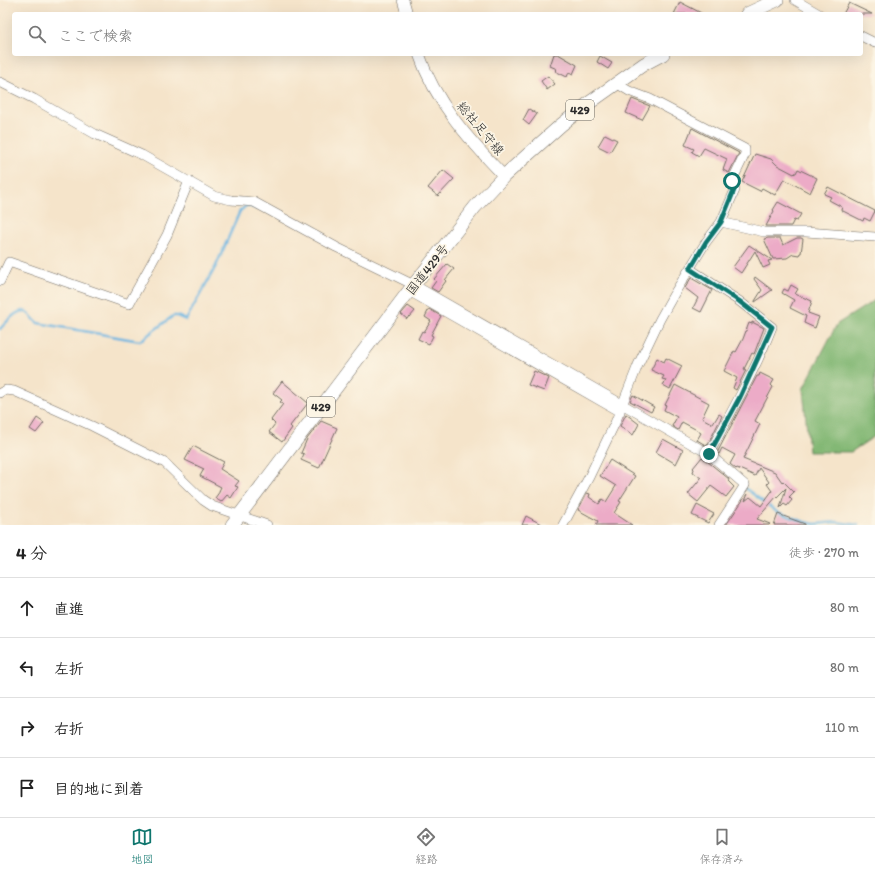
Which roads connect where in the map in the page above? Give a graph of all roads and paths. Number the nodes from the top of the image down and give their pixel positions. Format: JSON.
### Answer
{"nodes":[{"id":1,"x":403,"y":0,"type":"edge"},
{"id":2,"x":777,"y":0,"type":"edge"},
{"id":3,"x":795,"y":0,"type":"edge"},
{"id":4,"x":406,"y":12,"type":"edge"},
{"id":5,"x":751,"y":12,"type":"edge"},
{"id":6,"x":816,"y":12,"type":"edge"},
{"id":7,"x":863,"y":37,"type":"edge"},
{"id":8,"x":875,"y":43,"type":"edge"},
{"id":9,"x":420,"y":56,"type":"edge"},
{"id":10,"x":660,"y":56,"type":"edge"},
{"id":11,"x":0,"y":82,"type":"edge"},
{"id":12,"x":616,"y":83,"type":"junction"},
{"id":13,"x":504,"y":176,"type":"junction"},
{"id":14,"x":190,"y":182,"type":"junction"},
{"id":15,"x":721,"y":222,"type":"junction"},
{"id":16,"x":875,"y":237,"type":"edge"},
{"id":17,"x":690,"y":269,"type":"junction"},
{"id":18,"x":0,"y":281,"type":"edge"},
{"id":19,"x":412,"y":288,"type":"junction"},
{"id":20,"x":0,"y":393,"type":"edge"},
{"id":21,"x":621,"y":408,"type":"junction"},
{"id":22,"x":709,"y":454,"type":"junction"},
{"id":23,"x":240,"y":514,"type":"junction"},
{"id":24,"x":232,"y":525,"type":"edge"},
{"id":25,"x":267,"y":525,"type":"edge"},
{"id":26,"x":563,"y":525,"type":"edge"},
{"id":27,"x":719,"y":525,"type":"edge"}],
"edges":[{"from":1,"to":4,"type":"main road"},
{"from":2,"to":5,"type":"highway"},
{"from":3,"to":6,"type":"street"},
{"from":7,"to":8,"type":"street"},
{"from":9,"to":13,"type":"main road","name":"総社足守線"},
{"from":10,"to":12,"type":"highway","name":"国道429号","number":"429"},
{"from":11,"to":14,"type":"street"},
{"from":12,"to":13,"type":"highway","name":"国道429号","number":"429"},
{"from":12,"to":15,"type":"street"},
{"from":13,"to":19,"type":"highway","name":"国道429号","number":"429"},
{"from":14,"to":18,"type":"street"},
{"from":14,"to":19,"type":"street"},
{"from":15,"to":16,"type":"street"},
{"from":15,"to":17,"type":"street"},
{"from":17,"to":21,"type":"street"},
{"from":17,"to":22,"type":"street"},
{"from":19,"to":21,"type":"street"},
{"from":19,"to":23,"type":"highway","name":"国道429号","number":"429"},
{"from":20,"to":23,"type":"street"},
{"from":21,"to":22,"type":"street"},
{"from":21,"to":26,"type":"street"},
{"from":22,"to":27,"type":"street"},
{"from":23,"to":24,"type":"highway","name":"国道429号","number":"429"},
{"from":23,"to":25,"type":"street"}]}
